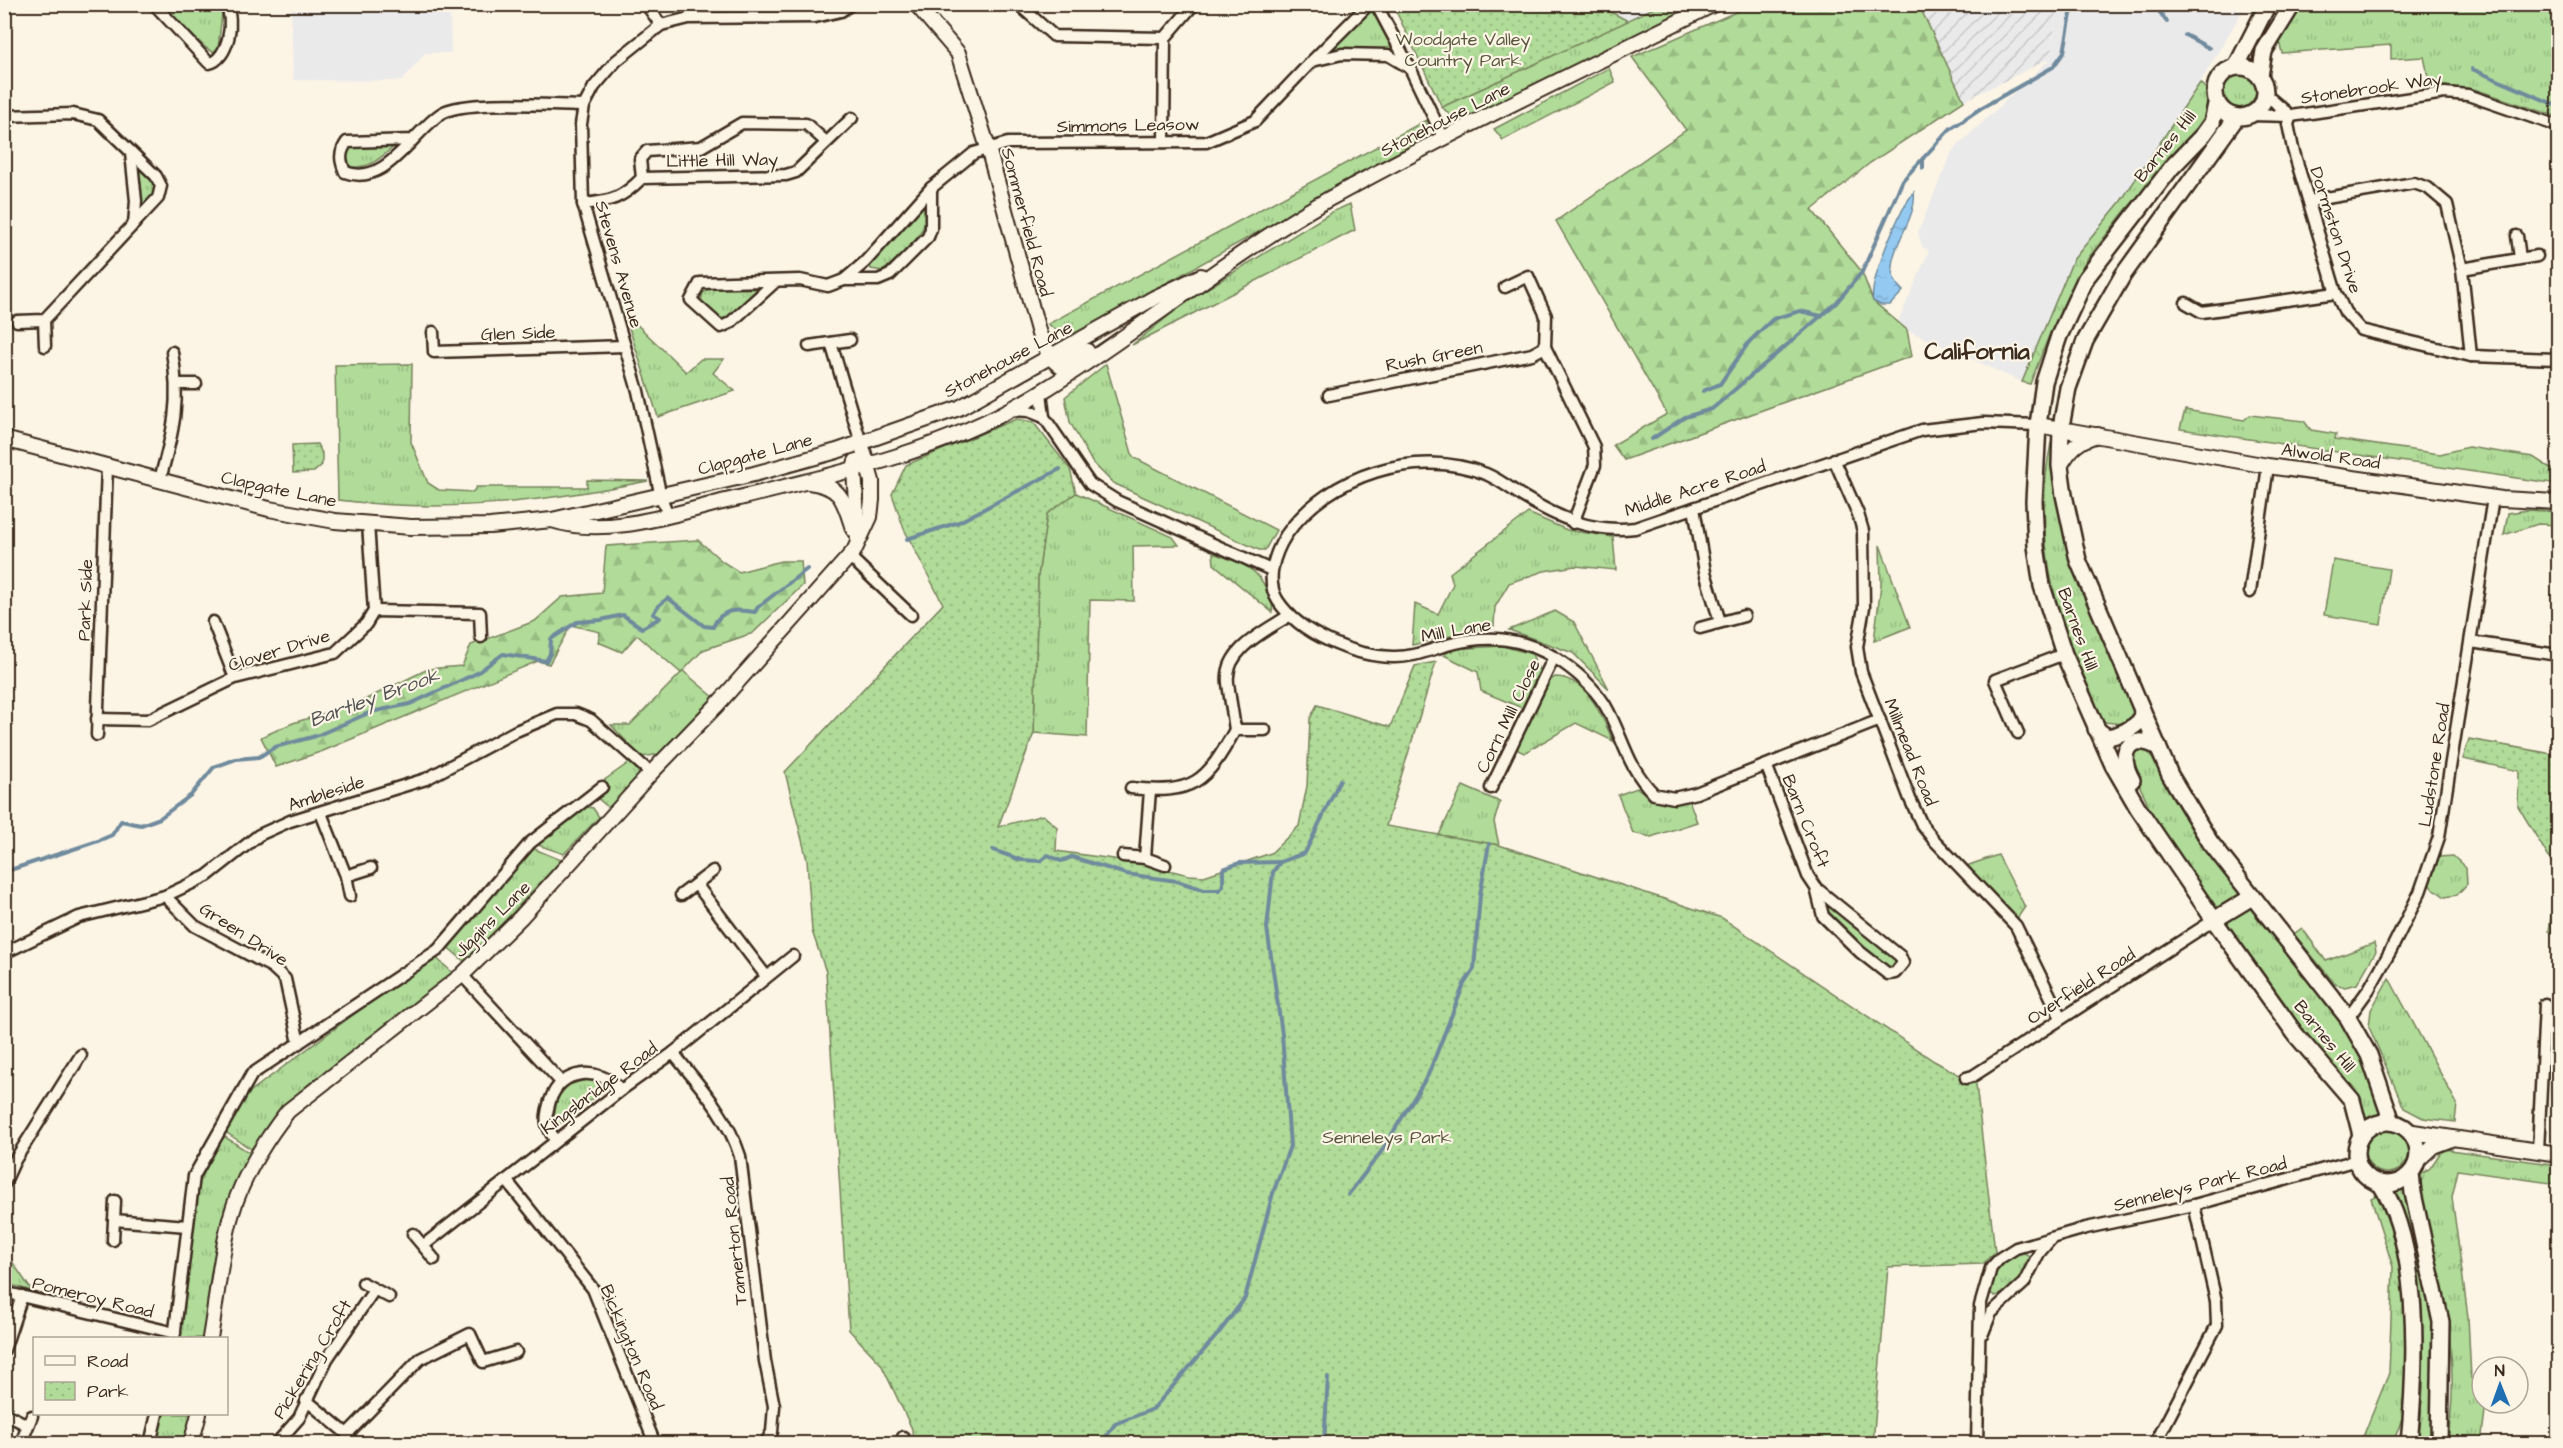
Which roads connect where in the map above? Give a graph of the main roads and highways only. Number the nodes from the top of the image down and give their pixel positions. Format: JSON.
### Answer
{"nodes":[{"id":1,"x":2268,"y":4,"type":"edge"},
{"id":2,"x":2293,"y":4,"type":"edge"},
{"id":3,"x":2236,"y":67,"type":"junction"},
{"id":4,"x":2260,"y":76,"type":"junction"},
{"id":5,"x":2216,"y":104,"type":"junction"},
{"id":6,"x":2236,"y":118,"type":"junction"},
{"id":7,"x":2142,"y":710,"type":"junction"},
{"id":8,"x":2096,"y":729,"type":"junction"},
{"id":9,"x":2158,"y":747,"type":"junction"},
{"id":10,"x":2138,"y":808,"type":"junction"},
{"id":11,"x":2252,"y":897,"type":"junction"},
{"id":12,"x":2214,"y":920,"type":"junction"},
{"id":13,"x":2392,"y":1122,"type":"junction"},
{"id":14,"x":2361,"y":1135,"type":"junction"},
{"id":15,"x":2415,"y":1167,"type":"junction"},
{"id":16,"x":2380,"y":1183,"type":"junction"},
{"id":17,"x":2408,"y":1441,"type":"edge"},
{"id":18,"x":2439,"y":1443,"type":"edge"}],
"edges":[{"from":1,"to":3,"type":"main road"},
{"from":2,"to":4,"type":"main road"},
{"from":3,"to":4,"type":"main road"},
{"from":3,"to":5,"type":"main road"},
{"from":4,"to":6,"type":"main road"},
{"from":5,"to":6,"type":"main road"},
{"from":5,"to":8,"type":"main road","name":"Barnes Hill"},
{"from":6,"to":7,"type":"main road","name":"Barnes Hill"},
{"from":7,"to":8,"type":"main road"},
{"from":7,"to":9,"type":"main road","name":"Barnes Hill"},
{"from":8,"to":10,"type":"main road","name":"Barnes Hill"},
{"from":9,"to":10,"type":"main road"},
{"from":9,"to":11,"type":"main road","name":"Barnes Hill"},
{"from":10,"to":12,"type":"main road","name":"Barnes Hill"},
{"from":11,"to":12,"type":"main road"},
{"from":11,"to":13,"type":"main road","name":"Barnes Hill"},
{"from":12,"to":14,"type":"main road","name":"Barnes Hill"},
{"from":13,"to":14,"type":"main road"},
{"from":13,"to":15,"type":"main road"},
{"from":14,"to":16,"type":"main road"},
{"from":15,"to":16,"type":"main road"},
{"from":15,"to":18,"type":"main road"},
{"from":16,"to":17,"type":"main road"}]}
